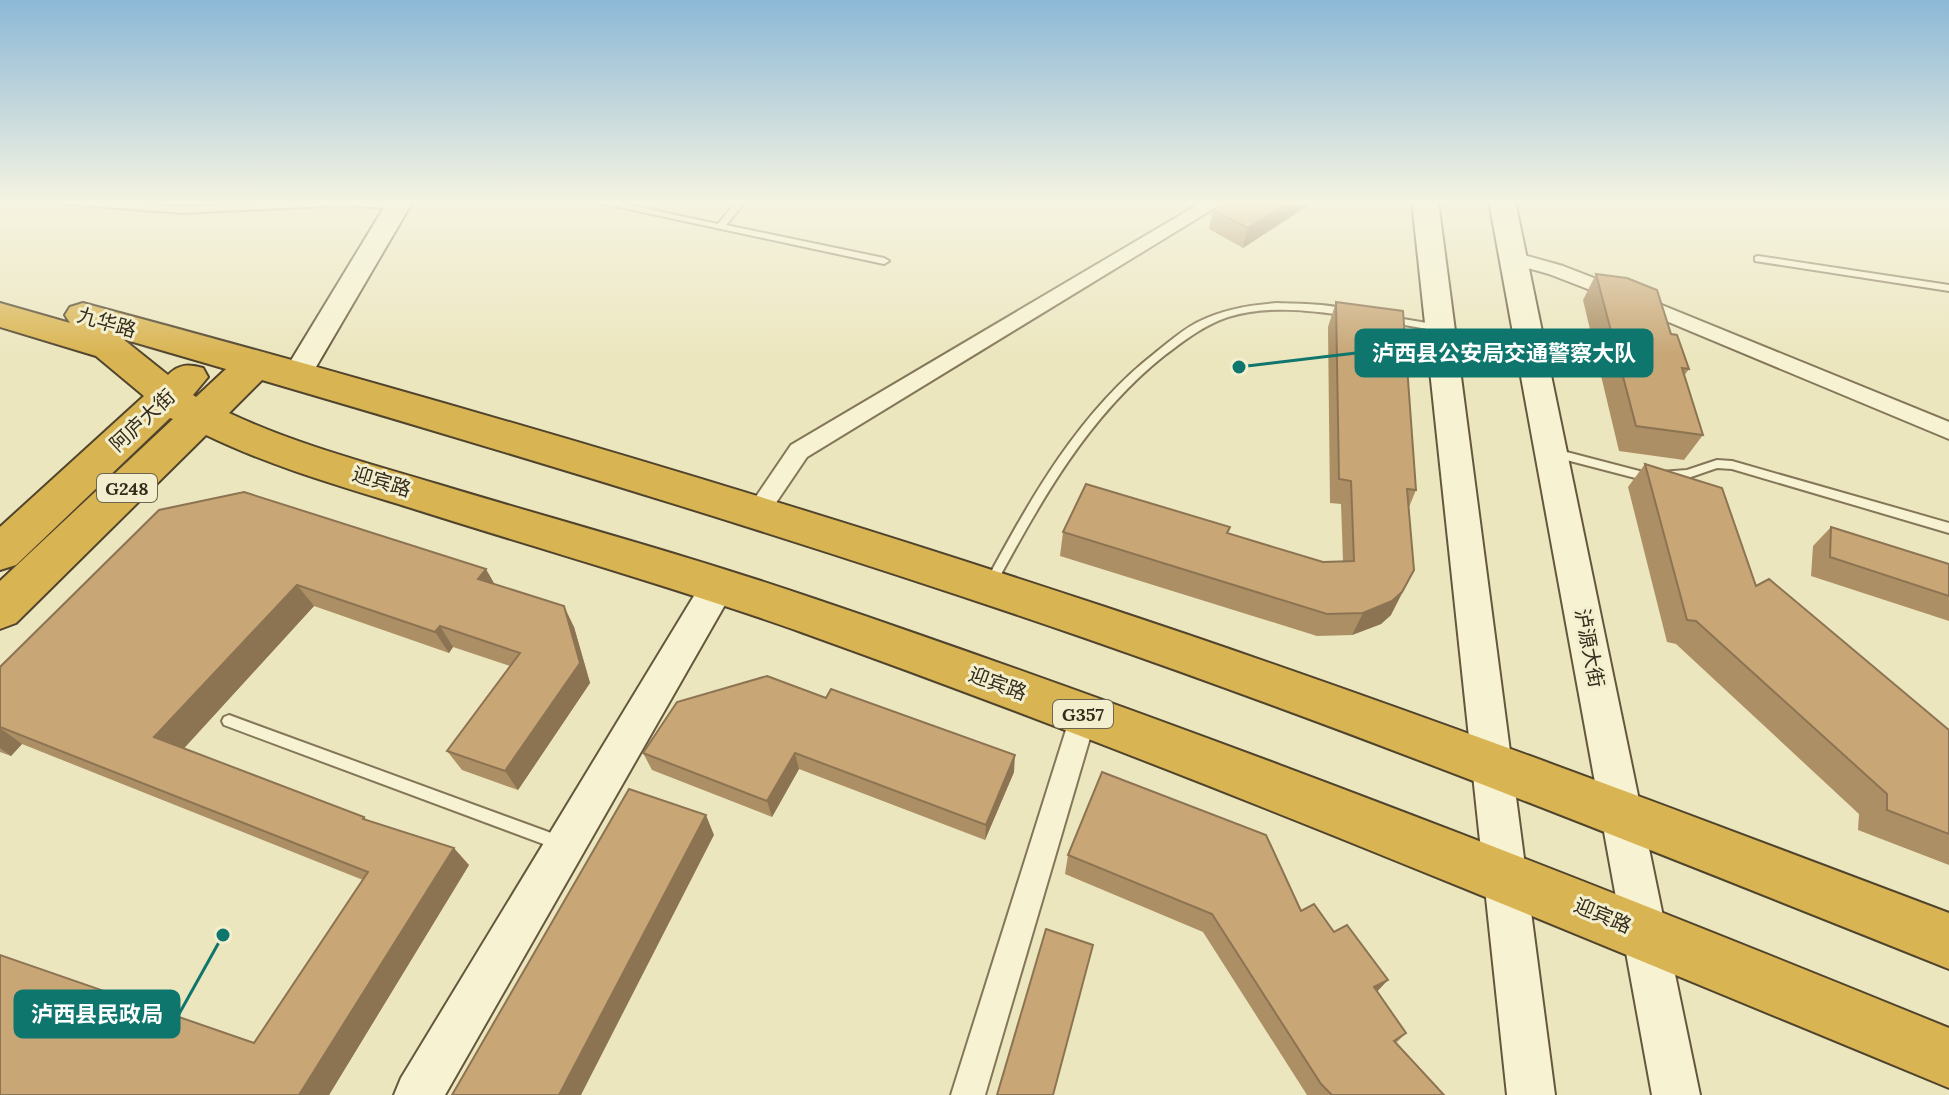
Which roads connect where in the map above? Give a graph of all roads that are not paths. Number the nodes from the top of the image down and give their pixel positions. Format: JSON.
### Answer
{"nodes":[{"id":1,"x":357,"y":252,"type":"edge"},
{"id":2,"x":843,"y":252,"type":"edge"},
{"id":3,"x":1132,"y":252,"type":"edge"},
{"id":4,"x":1431,"y":252,"type":"edge"},
{"id":5,"x":1512,"y":252,"type":"edge"},
{"id":6,"x":1513,"y":258,"type":"junction"},
{"id":7,"x":1758,"y":259,"type":"dead end"},
{"id":8,"x":884,"y":261,"type":"dead end"},
{"id":9,"x":1949,"y":288,"type":"edge"},
{"id":10,"x":0,"y":291,"type":"edge"},
{"id":11,"x":0,"y":315,"type":"edge"},
{"id":12,"x":1364,"y":315,"type":"edge"},
{"id":13,"x":1379,"y":318,"type":"edge"},
{"id":14,"x":1439,"y":328,"type":"junction"},
{"id":15,"x":255,"y":365,"type":"junction"},
{"id":16,"x":185,"y":406,"type":"junction"},
{"id":17,"x":1949,"y":431,"type":"edge"},
{"id":18,"x":1552,"y":452,"type":"junction"},
{"id":19,"x":757,"y":513,"type":"junction"},
{"id":20,"x":1949,"y":528,"type":"edge"},
{"id":21,"x":0,"y":553,"type":"edge"},
{"id":22,"x":718,"y":586,"type":"junction"},
{"id":23,"x":989,"y":587,"type":"junction"},
{"id":24,"x":0,"y":610,"type":"edge"},
{"id":25,"x":1084,"y":714,"type":"junction"},
{"id":26,"x":229,"y":721,"type":"dead end"},
{"id":27,"x":1492,"y":766,"type":"junction"},
{"id":28,"x":1622,"y":814,"type":"junction"},
{"id":29,"x":565,"y":845,"type":"junction"},
{"id":30,"x":1505,"y":876,"type":"junction"},
{"id":31,"x":1645,"y":933,"type":"junction"},
{"id":32,"x":1949,"y":941,"type":"edge"},
{"id":33,"x":1949,"y":1058,"type":"edge"},
{"id":34,"x":418,"y":1095,"type":"edge"},
{"id":35,"x":968,"y":1095,"type":"edge"},
{"id":36,"x":1531,"y":1095,"type":"edge"},
{"id":37,"x":1676,"y":1095,"type":"edge"}],
"edges":[{"from":1,"to":15,"type":"main road"},
{"from":2,"to":8,"type":"lane"},
{"from":3,"to":19,"type":"street"},
{"from":4,"to":14,"type":"main road"},
{"from":5,"to":6,"type":"main road","name":"泸源大街"},
{"from":6,"to":17,"type":"street"},
{"from":6,"to":18,"type":"main road","name":"泸源大街"},
{"from":7,"to":9,"type":"lane"},
{"from":10,"to":15,"type":"highway","name":"九华路"},
{"from":11,"to":16,"type":"highway","name":"九华路"},
{"from":12,"to":23,"type":"lane"},
{"from":13,"to":14,"type":"lane"},
{"from":14,"to":27,"type":"main road"},
{"from":15,"to":16,"type":"highway","number":"G248"},
{"from":15,"to":19,"type":"highway"},
{"from":16,"to":21,"type":"highway","name":"阿庐大街","number":"G248"},
{"from":16,"to":22,"type":"highway","name":"迎宾路","number":"G357"},
{"from":16,"to":24,"type":"highway","number":"G248"},
{"from":18,"to":20,"type":"lane"},
{"from":18,"to":28,"type":"main road","name":"泸源大街"},
{"from":19,"to":23,"type":"highway"},
{"from":22,"to":25,"type":"highway","name":"迎宾路","number":"G357"},
{"from":22,"to":29,"type":"main road"},
{"from":23,"to":27,"type":"highway"},
{"from":25,"to":30,"type":"highway","name":"迎宾路","number":"G357"},
{"from":25,"to":35,"type":"street"},
{"from":26,"to":29,"type":"lane"},
{"from":27,"to":28,"type":"highway"},
{"from":27,"to":30,"type":"main road"},
{"from":28,"to":31,"type":"main road","name":"泸源大街"},
{"from":28,"to":32,"type":"highway"},
{"from":29,"to":34,"type":"main road"},
{"from":30,"to":31,"type":"highway","name":"迎宾路","number":"G357"},
{"from":30,"to":36,"type":"main road"},
{"from":31,"to":33,"type":"highway","name":"迎宾路","number":"G357"},
{"from":31,"to":37,"type":"main road","name":"泸源大街"}]}
